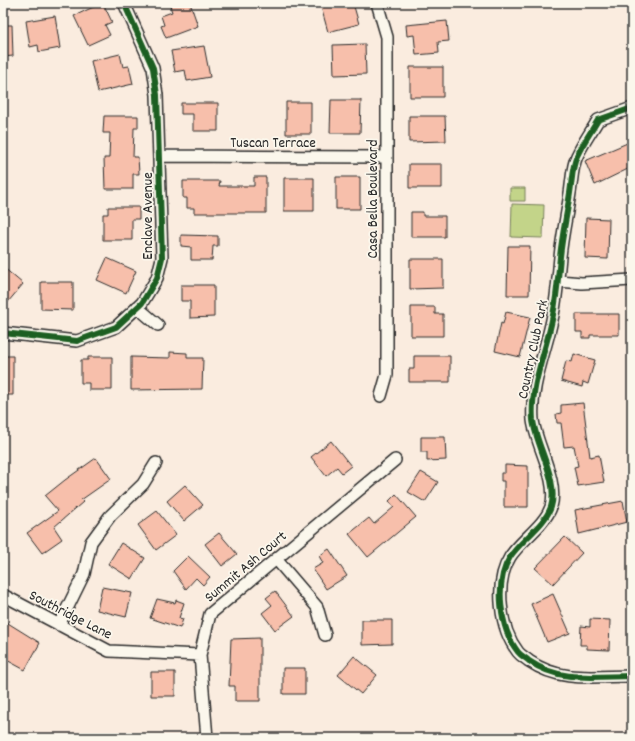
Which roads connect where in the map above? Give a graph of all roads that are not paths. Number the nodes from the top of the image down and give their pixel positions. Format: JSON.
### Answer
{"nodes":[{"id":1,"x":124,"y":3,"type":"edge"},
{"id":2,"x":377,"y":3,"type":"edge"},
{"id":3,"x":632,"y":108,"type":"edge"},
{"id":4,"x":160,"y":156,"type":"junction"},
{"id":5,"x":386,"y":157,"type":"junction"},
{"id":6,"x":632,"y":280,"type":"edge"},
{"id":7,"x":559,"y":281,"type":"junction"},
{"id":8,"x":137,"y":307,"type":"junction"},
{"id":9,"x":158,"y":326,"type":"dead end"},
{"id":10,"x":3,"y":333,"type":"edge"},
{"id":11,"x":381,"y":396,"type":"dead end"},
{"id":12,"x":395,"y":460,"type":"dead end"},
{"id":13,"x":156,"y":463,"type":"dead end"},
{"id":14,"x":276,"y":559,"type":"junction"},
{"id":15,"x":3,"y":595,"type":"edge"},
{"id":16,"x":59,"y":625,"type":"junction"},
{"id":17,"x":325,"y":635,"type":"dead end"},
{"id":18,"x":200,"y":655,"type":"junction"},
{"id":19,"x":632,"y":676,"type":"edge"},
{"id":20,"x":207,"y":738,"type":"edge"}],
"edges":[{"from":1,"to":4,"type":"street","name":"Enclave Avenue"},
{"from":2,"to":5,"type":"street","name":"Casa Bella Boulevard"},
{"from":3,"to":7,"type":"street","name":"Country Club Park"},
{"from":4,"to":5,"type":"street","name":"Tuscan Terrace"},
{"from":4,"to":8,"type":"street","name":"Enclave Avenue"},
{"from":5,"to":11,"type":"street","name":"Casa Bella Boulevard"},
{"from":6,"to":7,"type":"street","name":"Country Club Park"},
{"from":7,"to":19,"type":"street","name":"Country Club Park"},
{"from":8,"to":9,"type":"street"},
{"from":8,"to":10,"type":"street","name":"Enclave Avenue"},
{"from":12,"to":14,"type":"street","name":"Summit Ash Court"},
{"from":13,"to":16,"type":"street"},
{"from":14,"to":17,"type":"street"},
{"from":14,"to":18,"type":"street","name":"Summit Ash Court"},
{"from":15,"to":16,"type":"street","name":"Southridge Lane"},
{"from":16,"to":18,"type":"street","name":"Southridge Lane"},
{"from":18,"to":20,"type":"street","name":"Summit Ash Court"}]}
